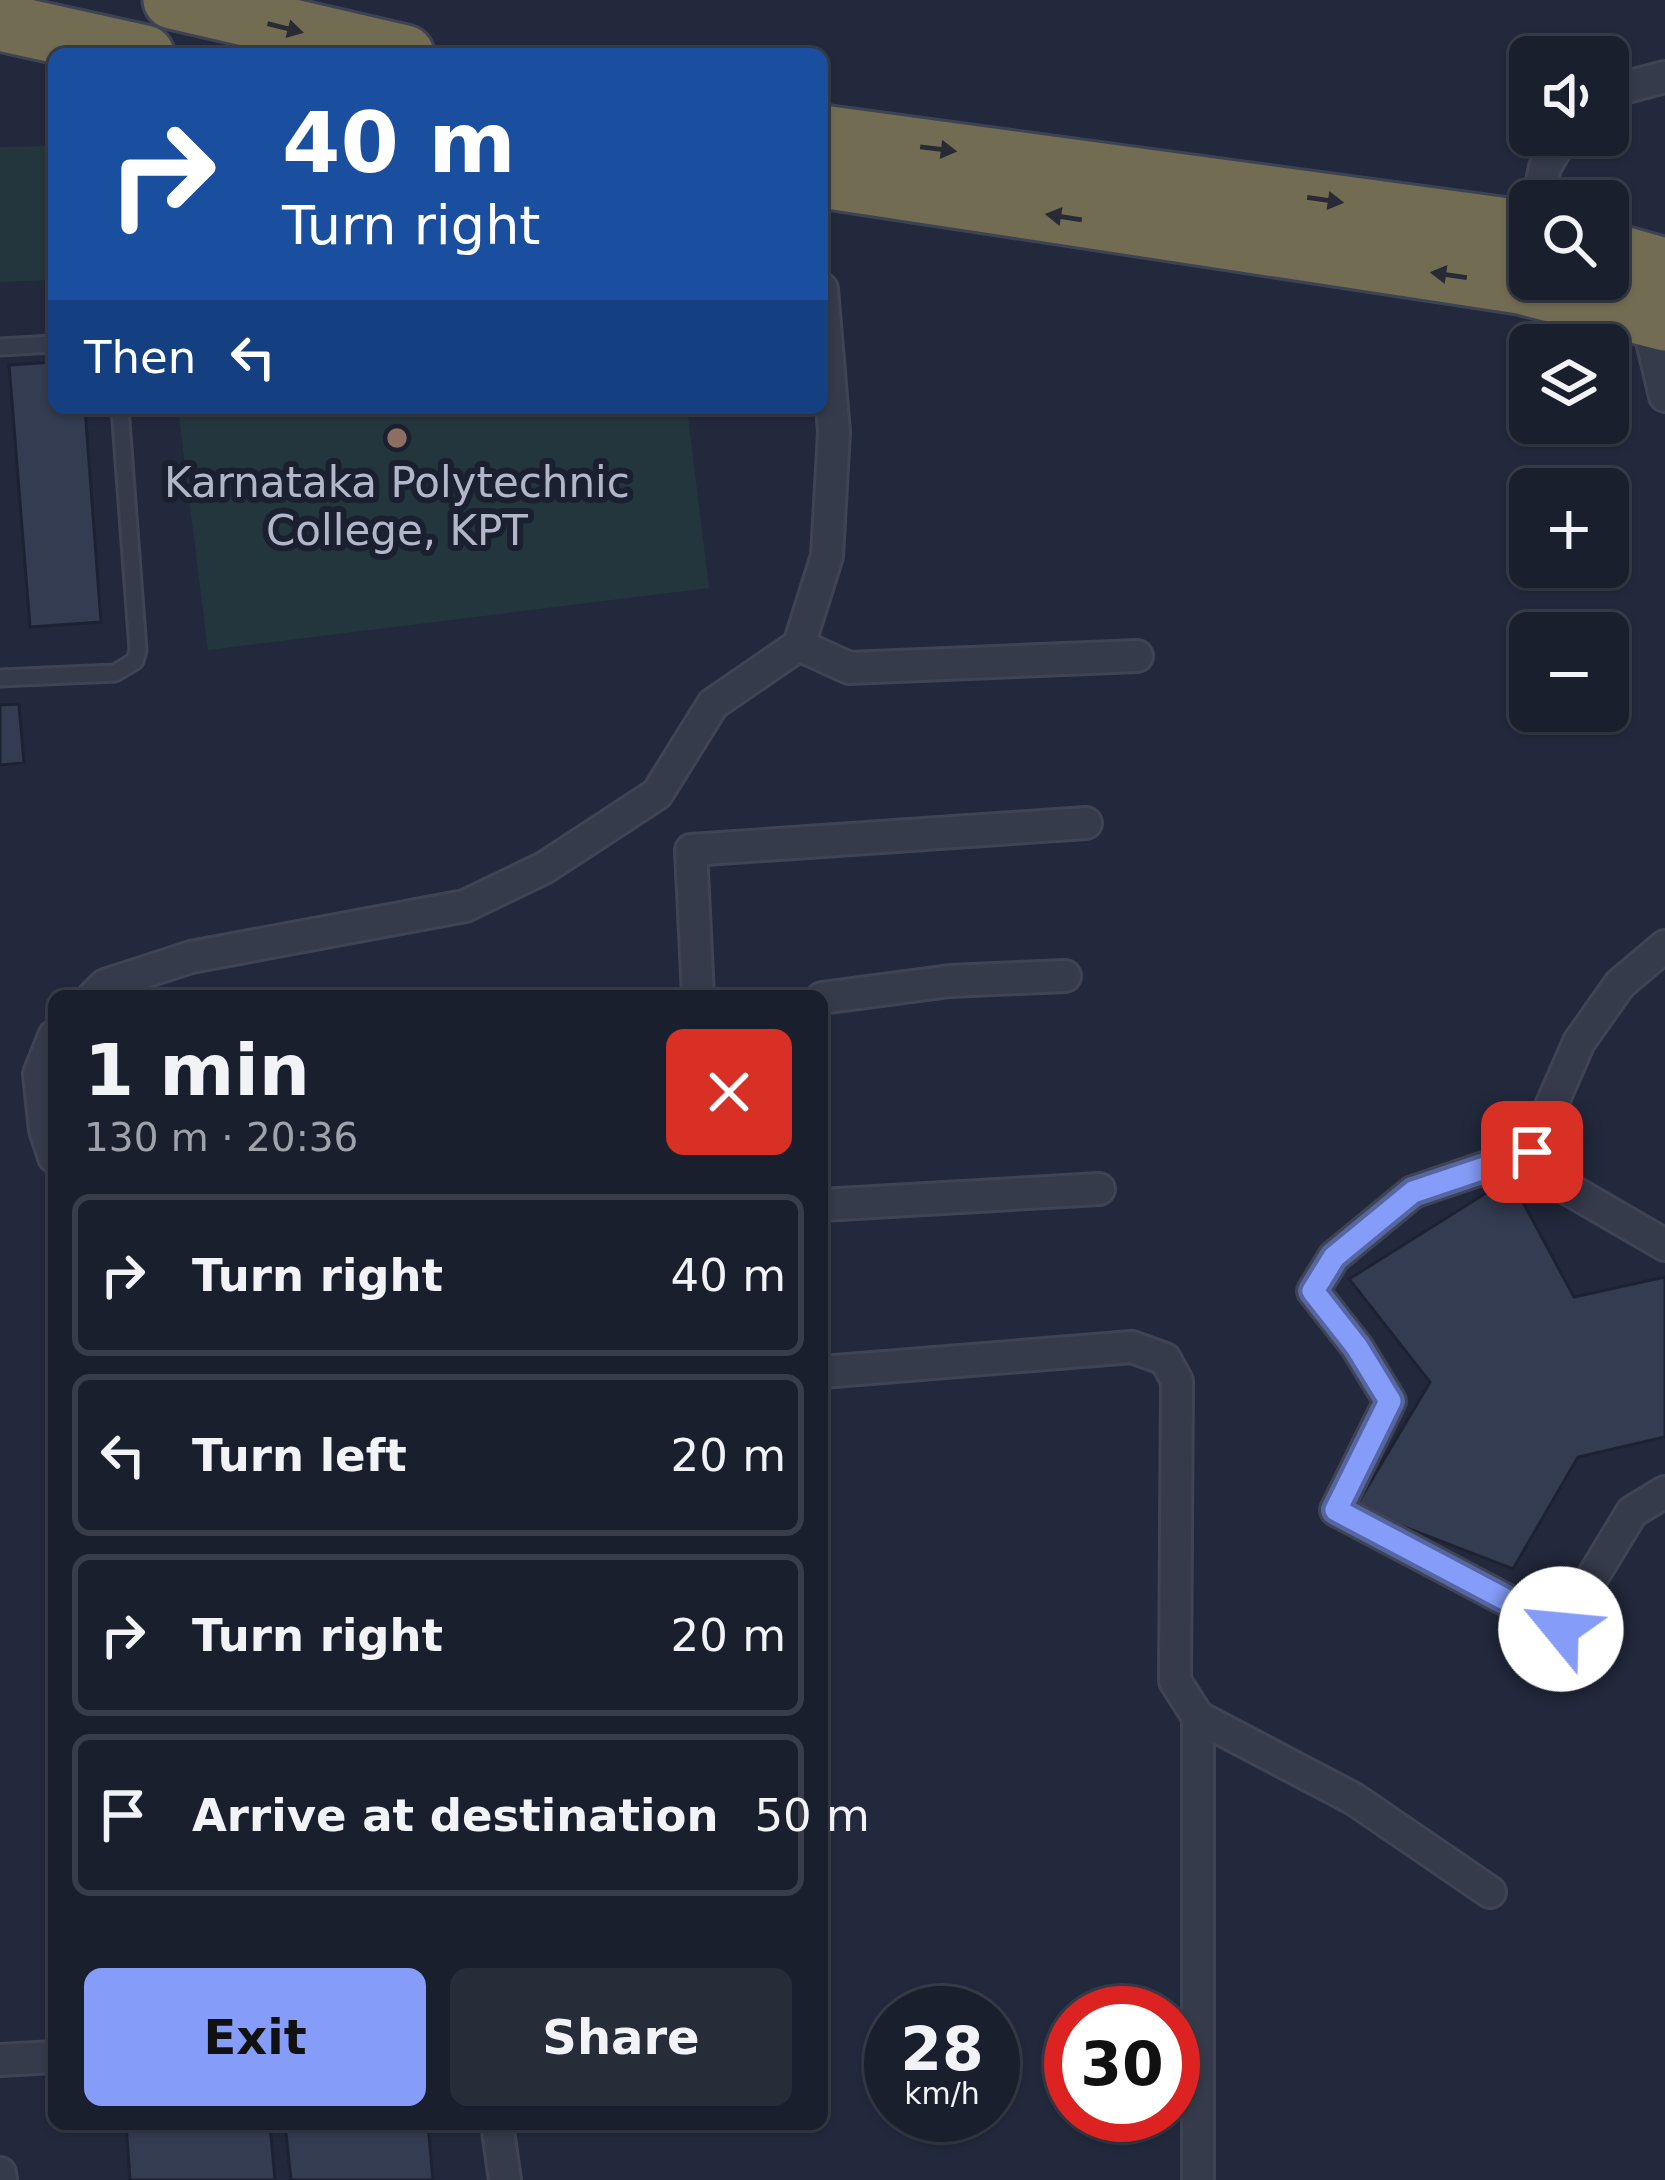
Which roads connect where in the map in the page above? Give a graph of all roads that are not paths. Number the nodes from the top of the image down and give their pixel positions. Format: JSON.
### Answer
{"nodes":[{"id":1,"x":172,"y":0,"type":"edge"},
{"id":2,"x":0,"y":22,"type":"edge"},
{"id":3,"x":118,"y":48,"type":"edge"},
{"id":4,"x":379,"y":48,"type":"edge"},
{"id":5,"x":1665,"y":76,"type":"edge"},
{"id":6,"x":1629,"y":86,"type":"edge"},
{"id":7,"x":828,"y":135,"type":"edge"},
{"id":8,"x":828,"y":179,"type":"edge"},
{"id":9,"x":1509,"y":227,"type":"edge"},
{"id":10,"x":1629,"y":272,"type":"edge"},
{"id":11,"x":1659,"y":302,"type":"edge"},
{"id":12,"x":48,"y":344,"type":"edge"},
{"id":13,"x":0,"y":347,"type":"edge"},
{"id":14,"x":828,"y":360,"type":"edge"},
{"id":15,"x":1665,"y":396,"type":"edge"},
{"id":16,"x":119,"y":414,"type":"edge"},
{"id":17,"x":799,"y":645,"type":"junction"},
{"id":18,"x":1137,"y":656,"type":"dead end"},
{"id":19,"x":0,"y":678,"type":"edge"},
{"id":20,"x":1086,"y":824,"type":"dead end"},
{"id":21,"x":1665,"y":946,"type":"edge"},
{"id":22,"x":1065,"y":976,"type":"dead end"},
{"id":23,"x":101,"y":990,"type":"edge"},
{"id":24,"x":698,"y":990,"type":"edge"},
{"id":25,"x":828,"y":997,"type":"edge"},
{"id":26,"x":48,"y":1050,"type":"edge"},
{"id":27,"x":48,"y":1139,"type":"edge"},
{"id":28,"x":1532,"y":1152,"type":"junction"},
{"id":29,"x":1099,"y":1189,"type":"dead end"},
{"id":30,"x":828,"y":1205,"type":"edge"},
{"id":31,"x":1665,"y":1245,"type":"edge"},
{"id":32,"x":828,"y":1372,"type":"edge"},
{"id":33,"x":1665,"y":1492,"type":"edge"},
{"id":34,"x":1198,"y":1718,"type":"junction"},
{"id":35,"x":1490,"y":1892,"type":"dead end"},
{"id":36,"x":48,"y":2056,"type":"edge"},
{"id":37,"x":0,"y":2060,"type":"edge"},
{"id":38,"x":498,"y":2130,"type":"edge"},
{"id":39,"x":505,"y":2180,"type":"edge"},
{"id":40,"x":1198,"y":2180,"type":"edge"}],
"edges":[{"from":1,"to":4,"type":"highway","one_way":true},
{"from":2,"to":3,"type":"highway"},
{"from":5,"to":6,"type":"street"},
{"from":7,"to":9,"type":"highway","one_way":true},
{"from":11,"to":8,"type":"highway","one_way":true},
{"from":10,"to":11,"type":"highway"},
{"from":11,"to":15,"type":"street"},
{"from":12,"to":13,"type":"lane"},
{"from":14,"to":17,"type":"street"},
{"from":16,"to":19,"type":"lane"},
{"from":17,"to":18,"type":"street"},
{"from":17,"to":23,"type":"street"},
{"from":20,"to":24,"type":"street"},
{"from":21,"to":28,"type":"street"},
{"from":22,"to":25,"type":"street"},
{"from":26,"to":27,"type":"street"},
{"from":28,"to":31,"type":"street"},
{"from":28,"to":33,"type":"street"},
{"from":29,"to":30,"type":"street"},
{"from":32,"to":34,"type":"street"},
{"from":34,"to":35,"type":"street"},
{"from":34,"to":40,"type":"street"},
{"from":36,"to":37,"type":"street"},
{"from":38,"to":39,"type":"street"}]}
